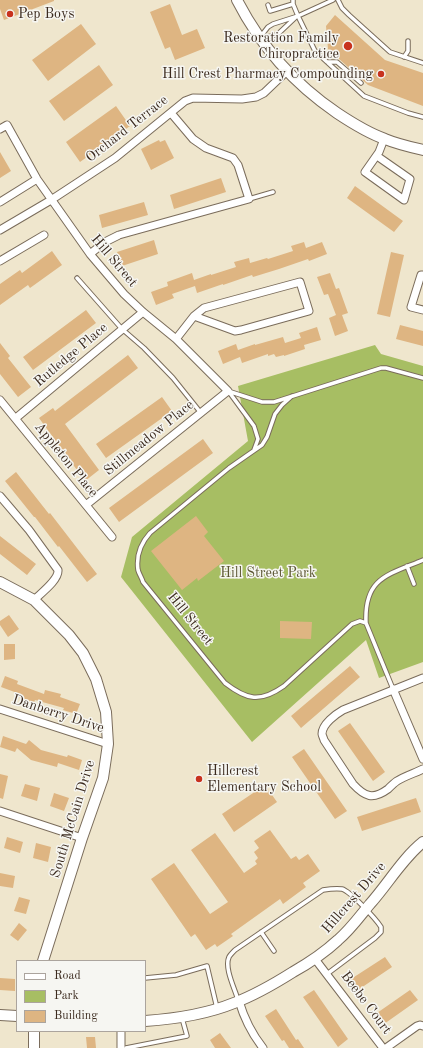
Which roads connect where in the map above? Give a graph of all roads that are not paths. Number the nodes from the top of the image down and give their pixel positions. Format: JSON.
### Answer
{"nodes":[{"id":1,"x":237,"y":0,"type":"edge"},
{"id":2,"x":333,"y":0,"type":"edge"},
{"id":3,"x":338,"y":0,"type":"edge"},
{"id":4,"x":293,"y":2,"type":"edge"},
{"id":5,"x":268,"y":5,"type":"dead end"},
{"id":6,"x":298,"y":16,"type":"junction"},
{"id":7,"x":260,"y":39,"type":"junction"},
{"id":8,"x":408,"y":41,"type":"dead end"},
{"id":9,"x":404,"y":57,"type":"junction"},
{"id":10,"x":327,"y":62,"type":"junction"},
{"id":11,"x":423,"y":63,"type":"edge"},
{"id":12,"x":287,"y":71,"type":"junction"},
{"id":13,"x":361,"y":82,"type":"dead end"},
{"id":14,"x":171,"y":113,"type":"junction"},
{"id":15,"x":423,"y":117,"type":"edge"},
{"id":16,"x":0,"y":129,"type":"edge"},
{"id":17,"x":384,"y":139,"type":"junction"},
{"id":18,"x":423,"y":150,"type":"edge"},
{"id":19,"x":377,"y":156,"type":"junction"},
{"id":20,"x":37,"y":179,"type":"junction"},
{"id":21,"x":273,"y":192,"type":"dead end"},
{"id":22,"x":249,"y":199,"type":"junction"},
{"id":23,"x":51,"y":200,"type":"junction"},
{"id":24,"x":0,"y":202,"type":"edge"},
{"id":25,"x":0,"y":230,"type":"edge"},
{"id":26,"x":44,"y":235,"type":"dead end"},
{"id":27,"x":90,"y":254,"type":"junction"},
{"id":28,"x":0,"y":261,"type":"edge"},
{"id":29,"x":423,"y":275,"type":"edge"},
{"id":30,"x":77,"y":278,"type":"dead end"},
{"id":31,"x":423,"y":310,"type":"edge"},
{"id":32,"x":143,"y":312,"type":"junction"},
{"id":33,"x":194,"y":316,"type":"junction"},
{"id":34,"x":122,"y":329,"type":"junction"},
{"id":35,"x":176,"y":339,"type":"junction"},
{"id":36,"x":423,"y":378,"type":"edge"},
{"id":37,"x":228,"y":391,"type":"junction"},
{"id":38,"x":292,"y":396,"type":"junction"},
{"id":39,"x":0,"y":400,"type":"edge"},
{"id":40,"x":201,"y":413,"type":"junction"},
{"id":41,"x":16,"y":418,"type":"junction"},
{"id":42,"x":254,"y":452,"type":"junction"},
{"id":43,"x":0,"y":496,"type":"edge"},
{"id":44,"x":86,"y":505,"type":"junction"},
{"id":45,"x":112,"y":537,"type":"dead end"},
{"id":46,"x":423,"y":560,"type":"edge"},
{"id":47,"x":407,"y":566,"type":"junction"},
{"id":48,"x":0,"y":582,"type":"edge"},
{"id":49,"x":414,"y":584,"type":"dead end"},
{"id":50,"x":34,"y":600,"type":"junction"},
{"id":51,"x":366,"y":623,"type":"junction"},
{"id":52,"x":423,"y":678,"type":"edge"},
{"id":53,"x":393,"y":689,"type":"junction"},
{"id":54,"x":0,"y":709,"type":"edge"},
{"id":55,"x":108,"y":744,"type":"junction"},
{"id":56,"x":423,"y":759,"type":"edge"},
{"id":57,"x":423,"y":769,"type":"edge"},
{"id":58,"x":0,"y":810,"type":"edge"},
{"id":59,"x":82,"y":838,"type":"junction"},
{"id":60,"x":423,"y":842,"type":"edge"},
{"id":61,"x":366,"y":909,"type":"junction"},
{"id":62,"x":261,"y":932,"type":"junction"},
{"id":63,"x":274,"y":951,"type":"dead end"},
{"id":64,"x":315,"y":958,"type":"junction"},
{"id":65,"x":43,"y":960,"type":"edge"},
{"id":66,"x":327,"y":974,"type":"junction"},
{"id":67,"x":146,"y":978,"type":"edge"},
{"id":68,"x":239,"y":1001,"type":"junction"},
{"id":69,"x":217,"y":1009,"type":"junction"},
{"id":70,"x":0,"y":1015,"type":"edge"},
{"id":71,"x":16,"y":1016,"type":"edge"},
{"id":72,"x":182,"y":1017,"type":"junction"},
{"id":73,"x":146,"y":1021,"type":"edge"},
{"id":74,"x":423,"y":1026,"type":"edge"},
{"id":75,"x":34,"y":1032,"type":"edge"},
{"id":76,"x":121,"y":1032,"type":"edge"},
{"id":77,"x":34,"y":1048,"type":"edge"},
{"id":78,"x":121,"y":1048,"type":"edge"},
{"id":79,"x":126,"y":1048,"type":"edge"},
{"id":80,"x":262,"y":1048,"type":"edge"},
{"id":81,"x":385,"y":1048,"type":"edge"}],
"edges":[{"from":1,"to":7,"type":"street"},
{"from":2,"to":6,"type":"lane"},
{"from":3,"to":9,"type":"lane"},
{"from":4,"to":5,"type":"lane"},
{"from":4,"to":6,"type":"lane"},
{"from":6,"to":7,"type":"lane"},
{"from":6,"to":7,"type":"lane"},
{"from":6,"to":10,"type":"lane"},
{"from":7,"to":12,"type":"street"},
{"from":8,"to":9,"type":"lane"},
{"from":9,"to":11,"type":"lane"},
{"from":10,"to":13,"type":"lane"},
{"from":10,"to":15,"type":"lane"},
{"from":12,"to":14,"type":"street","name":"Orchard Terrace"},
{"from":12,"to":17,"type":"street"},
{"from":14,"to":22,"type":"street"},
{"from":14,"to":23,"type":"street","name":"Orchard Terrace"},
{"from":16,"to":20,"type":"street","name":"Hill Street"},
{"from":17,"to":18,"type":"street"},
{"from":17,"to":19,"type":"street"},
{"from":19,"to":19,"type":"street"},
{"from":20,"to":23,"type":"street","name":"Hill Street"},
{"from":20,"to":24,"type":"street"},
{"from":21,"to":22,"type":"lane"},
{"from":22,"to":27,"type":"street"},
{"from":23,"to":25,"type":"street","name":"Orchard Terrace"},
{"from":23,"to":27,"type":"street","name":"Hill Street"},
{"from":26,"to":28,"type":"street"},
{"from":27,"to":32,"type":"street","name":"Hill Street"},
{"from":29,"to":31,"type":"street"},
{"from":30,"to":34,"type":"lane"},
{"from":32,"to":34,"type":"street","name":"Rutledge Place"},
{"from":32,"to":35,"type":"street","name":"Hill Street"},
{"from":33,"to":33,"type":"street"},
{"from":33,"to":35,"type":"street"},
{"from":34,"to":40,"type":"lane"},
{"from":34,"to":41,"type":"street","name":"Rutledge Place"},
{"from":35,"to":37,"type":"street","name":"Hill Street"},
{"from":36,"to":38,"type":"lane","name":"Hill Street"},
{"from":37,"to":38,"type":"lane","name":"Hill Street"},
{"from":37,"to":40,"type":"street","name":"Stillmeadow Place"},
{"from":37,"to":42,"type":"lane","name":"Hill Street"},
{"from":38,"to":42,"type":"lane","name":"Hill Street"},
{"from":39,"to":41,"type":"street","name":"Appleton Place"},
{"from":40,"to":44,"type":"street","name":"Stillmeadow Place"},
{"from":41,"to":44,"type":"street","name":"Appleton Place"},
{"from":42,"to":51,"type":"lane","name":"Hill Street"},
{"from":43,"to":50,"type":"street"},
{"from":44,"to":45,"type":"street","name":"Appleton Place"},
{"from":46,"to":47,"type":"lane"},
{"from":47,"to":49,"type":"lane"},
{"from":47,"to":51,"type":"lane"},
{"from":48,"to":50,"type":"street","name":"South McCain Drive"},
{"from":50,"to":55,"type":"street","name":"South McCain Drive"},
{"from":51,"to":53,"type":"lane"},
{"from":52,"to":53,"type":"street"},
{"from":53,"to":56,"type":"street"},
{"from":53,"to":57,"type":"street"},
{"from":54,"to":55,"type":"street","name":"Danberry Drive"},
{"from":55,"to":59,"type":"street","name":"South McCain Drive"},
{"from":58,"to":59,"type":"street"},
{"from":59,"to":65,"type":"street","name":"South McCain Drive"},
{"from":60,"to":61,"type":"street","name":"Hillcrest Drive"},
{"from":61,"to":62,"type":"lane"},
{"from":61,"to":64,"type":"street","name":"Hillcrest Drive"},
{"from":61,"to":66,"type":"lane","name":"Beebe Court"},
{"from":62,"to":63,"type":"lane"},
{"from":62,"to":68,"type":"lane"},
{"from":64,"to":66,"type":"street","name":"Beebe Court"},
{"from":64,"to":68,"type":"street","name":"Hillcrest Drive"},
{"from":66,"to":81,"type":"street","name":"Beebe Court"},
{"from":67,"to":69,"type":"lane"},
{"from":68,"to":69,"type":"street","name":"Hillcrest Drive"},
{"from":68,"to":80,"type":"street"},
{"from":69,"to":72,"type":"street","name":"Hillcrest Drive"},
{"from":70,"to":71,"type":"street"},
{"from":72,"to":73,"type":"street","name":"Hillcrest Drive"},
{"from":72,"to":79,"type":"lane"},
{"from":74,"to":81,"type":"street","name":"Beebe Court"},
{"from":75,"to":77,"type":"street"},
{"from":76,"to":78,"type":"street"}]}
